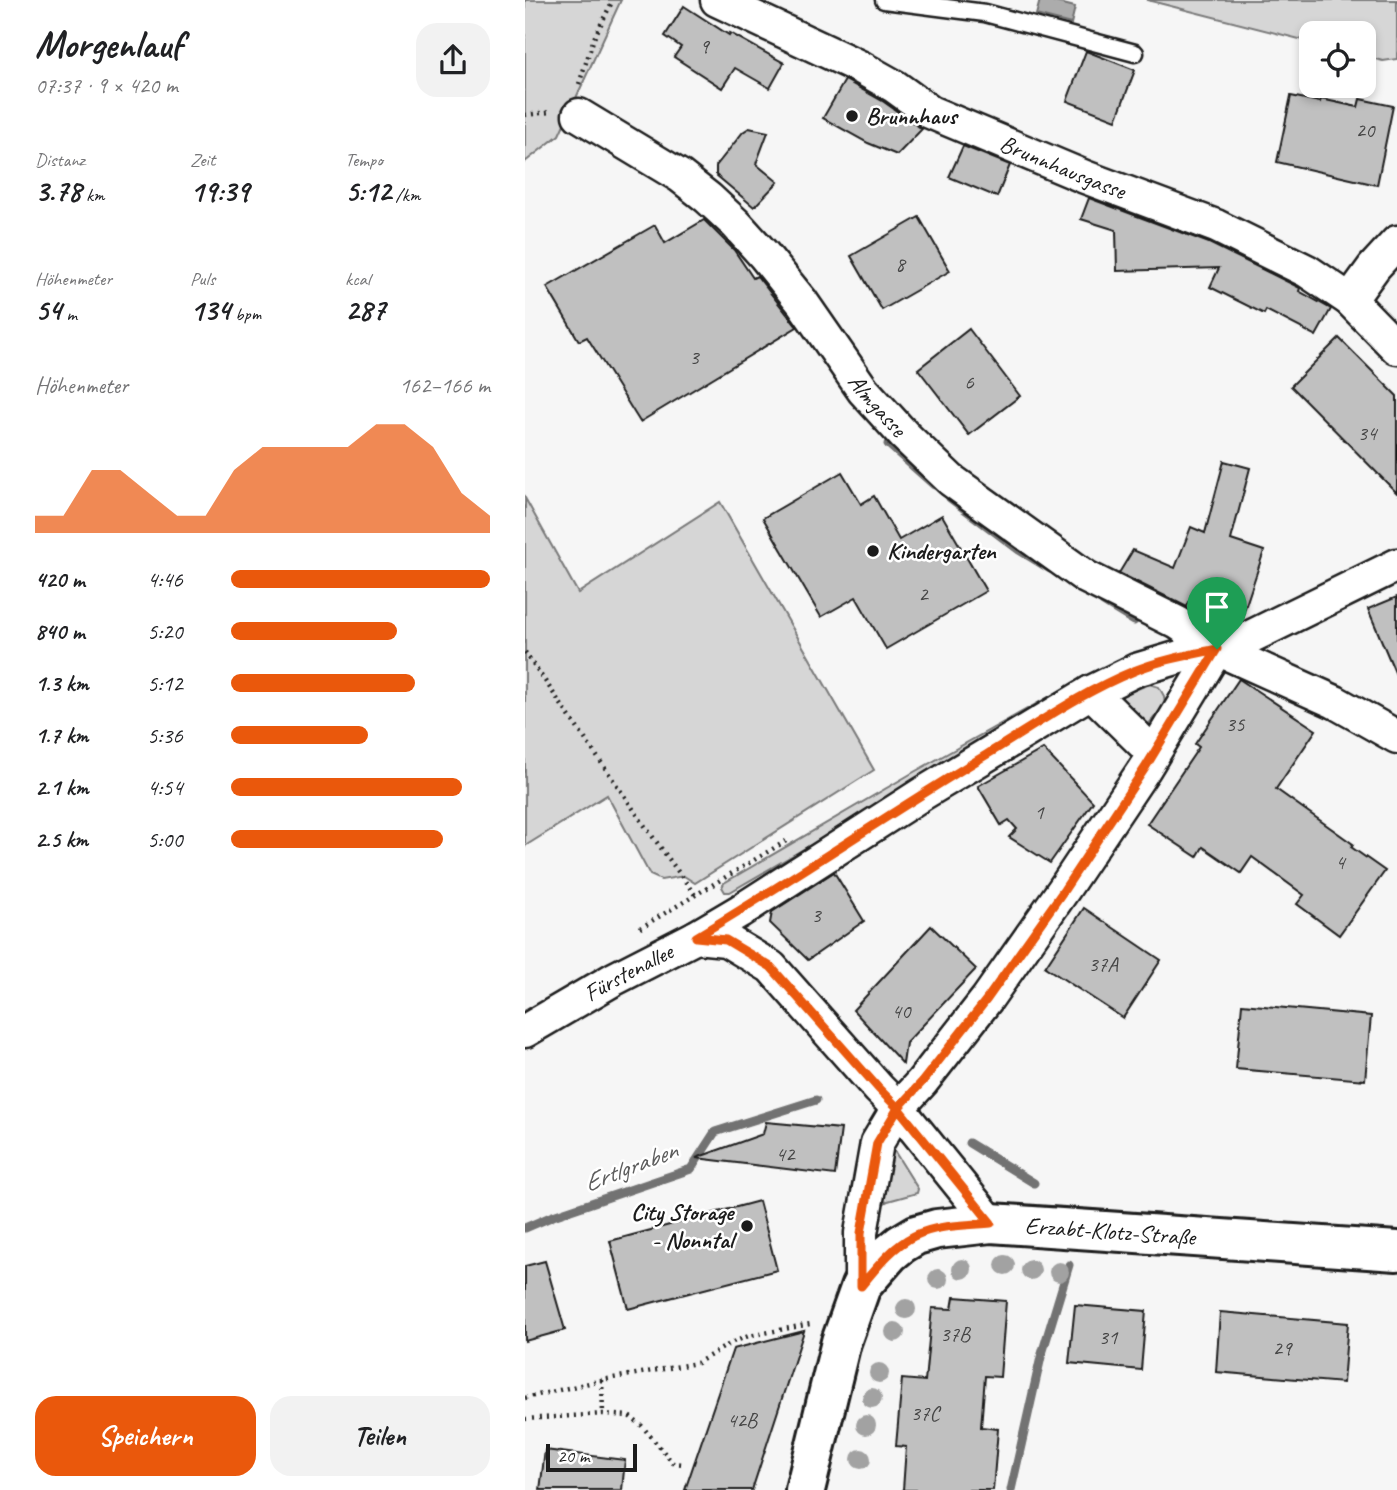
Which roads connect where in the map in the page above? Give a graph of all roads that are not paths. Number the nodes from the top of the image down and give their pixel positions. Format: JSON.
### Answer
{"nodes":[{"id":1,"x":884,"y":0,"type":"edge"},
{"id":2,"x":724,"y":2,"type":"edge"},
{"id":3,"x":1135,"y":53,"type":"dead end"},
{"id":4,"x":578,"y":102,"type":"road end"},
{"id":5,"x":1397,"y":242,"type":"edge"},
{"id":6,"x":1350,"y":300,"type":"junction"},
{"id":7,"x":1397,"y":348,"type":"edge"},
{"id":8,"x":1397,"y":565,"type":"edge"},
{"id":9,"x":1217,"y":649,"type":"junction"},
{"id":10,"x":1090,"y":692,"type":"junction"},
{"id":11,"x":1397,"y":737,"type":"edge"},
{"id":12,"x":1153,"y":753,"type":"junction"},
{"id":13,"x":696,"y":921,"type":"junction"},
{"id":14,"x":525,"y":1031,"type":"edge"},
{"id":15,"x":898,"y":1108,"type":"junction"},
{"id":16,"x":991,"y":1223,"type":"junction"},
{"id":17,"x":1397,"y":1251,"type":"edge"},
{"id":18,"x":861,"y":1286,"type":"junction"},
{"id":19,"x":805,"y":1490,"type":"edge"}],
"edges":[{"from":1,"to":3,"type":"lane"},
{"from":2,"to":6,"type":"street","name":"Brunnhausgasse"},
{"from":4,"to":9,"type":"street","name":"Almgasse"},
{"from":5,"to":6,"type":"street"},
{"from":6,"to":7,"type":"street","name":"Brunnhausgasse"},
{"from":8,"to":9,"type":"street","name":"Fürstenallee"},
{"from":9,"to":10,"type":"street","name":"Fürstenallee"},
{"from":9,"to":11,"type":"street","name":"Almgasse"},
{"from":9,"to":12,"type":"street"},
{"from":10,"to":12,"type":"street"},
{"from":10,"to":13,"type":"street","name":"Fürstenallee"},
{"from":12,"to":15,"type":"street"},
{"from":13,"to":14,"type":"street","name":"Fürstenallee"},
{"from":13,"to":15,"type":"street","name":"Erzabt-Klotz-Straße"},
{"from":15,"to":16,"type":"street","name":"Erzabt-Klotz-Straße"},
{"from":15,"to":18,"type":"street"},
{"from":16,"to":17,"type":"main road","name":"Erzabt-Klotz-Straße"},
{"from":16,"to":18,"type":"main road"},
{"from":18,"to":19,"type":"main road"}]}
